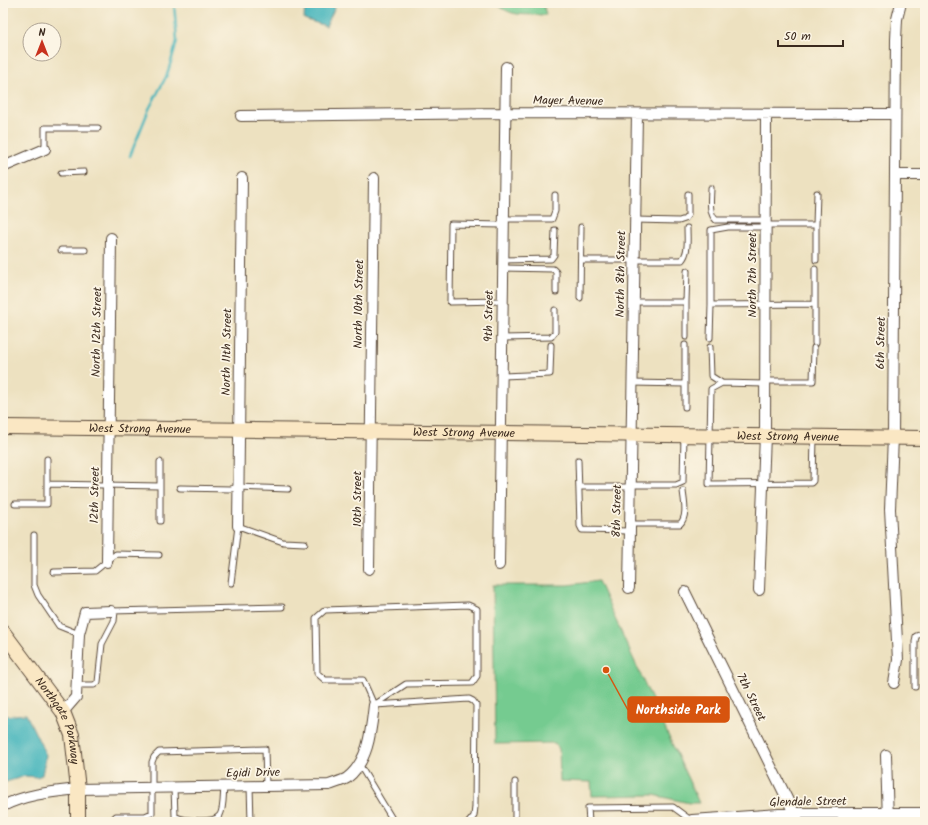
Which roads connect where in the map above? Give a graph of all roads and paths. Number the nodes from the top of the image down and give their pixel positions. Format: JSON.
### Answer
{"nodes":[{"id":1,"x":901,"y":3,"type":"edge"},
{"id":2,"x":506,"y":67,"type":"dead end"},
{"id":3,"x":504,"y":113,"type":"junction"},
{"id":4,"x":637,"y":114,"type":"junction"},
{"id":5,"x":766,"y":114,"type":"junction"},
{"id":6,"x":896,"y":114,"type":"junction"},
{"id":7,"x":240,"y":116,"type":"dead end"},
{"id":8,"x":98,"y":128,"type":"dead end"},
{"id":9,"x":45,"y":149,"type":"joint"},
{"id":10,"x":3,"y":167,"type":"edge"},
{"id":11,"x":84,"y":172,"type":"dead end"},
{"id":12,"x":61,"y":173,"type":"dead end"},
{"id":13,"x":895,"y":175,"type":"junction"},
{"id":14,"x":925,"y":175,"type":"edge"},
{"id":15,"x":242,"y":178,"type":"dead end"},
{"id":16,"x":374,"y":178,"type":"dead end"},
{"id":17,"x":711,"y":188,"type":"dead end"},
{"id":18,"x":817,"y":193,"type":"dead end"},
{"id":19,"x":688,"y":194,"type":"dead end"},
{"id":20,"x":555,"y":195,"type":"dead end"},
{"id":21,"x":635,"y":220,"type":"junction"},
{"id":22,"x":503,"y":222,"type":"junction"},
{"id":23,"x":766,"y":224,"type":"junction"},
{"id":24,"x":816,"y":225,"type":"junction"},
{"id":25,"x":581,"y":227,"type":"dead end"},
{"id":26,"x":687,"y":228,"type":"dead end"},
{"id":27,"x":555,"y":230,"type":"dead end"},
{"id":28,"x":111,"y":238,"type":"dead end"},
{"id":29,"x":61,"y":250,"type":"dead end"},
{"id":30,"x":85,"y":250,"type":"dead end"},
{"id":31,"x":581,"y":260,"type":"junction"},
{"id":32,"x":634,"y":260,"type":"junction"},
{"id":33,"x":816,"y":260,"type":"dead end"},
{"id":34,"x":502,"y":264,"type":"junction"},
{"id":35,"x":815,"y":269,"type":"dead end"},
{"id":36,"x":687,"y":271,"type":"dead end"},
{"id":37,"x":556,"y":292,"type":"dead end"},
{"id":38,"x":580,"y":298,"type":"dead end"},
{"id":39,"x":502,"y":301,"type":"junction"},
{"id":40,"x":634,"y":302,"type":"junction"},
{"id":41,"x":686,"y":302,"type":"junction"},
{"id":42,"x":765,"y":304,"type":"junction"},
{"id":43,"x":814,"y":304,"type":"junction"},
{"id":44,"x":711,"y":305,"type":"junction"},
{"id":45,"x":555,"y":310,"type":"dead end"},
{"id":46,"x":686,"y":337,"type":"dead end"},
{"id":47,"x":502,"y":338,"type":"junction"},
{"id":48,"x":710,"y":338,"type":"dead end"},
{"id":49,"x":685,"y":345,"type":"dead end"},
{"id":50,"x":551,"y":346,"type":"dead end"},
{"id":51,"x":710,"y":347,"type":"dead end"},
{"id":52,"x":501,"y":376,"type":"junction"},
{"id":53,"x":632,"y":383,"type":"junction"},
{"id":54,"x":722,"y":383,"type":"junction"},
{"id":55,"x":765,"y":383,"type":"junction"},
{"id":56,"x":685,"y":384,"type":"junction"},
{"id":57,"x":685,"y":407,"type":"dead end"},
{"id":58,"x":3,"y":427,"type":"edge"},
{"id":59,"x":109,"y":428,"type":"junction"},
{"id":60,"x":239,"y":430,"type":"junction"},
{"id":61,"x":370,"y":430,"type":"junction"},
{"id":62,"x":500,"y":433,"type":"junction"},
{"id":63,"x":632,"y":435,"type":"junction"},
{"id":64,"x":684,"y":435,"type":"junction"},
{"id":65,"x":710,"y":435,"type":"junction"},
{"id":66,"x":765,"y":435,"type":"junction"},
{"id":67,"x":814,"y":436,"type":"junction"},
{"id":68,"x":893,"y":438,"type":"junction"},
{"id":69,"x":925,"y":438,"type":"edge"},
{"id":70,"x":47,"y":459,"type":"dead end"},
{"id":71,"x":578,"y":460,"type":"dead end"},
{"id":72,"x":160,"y":462,"type":"dead end"},
{"id":73,"x":763,"y":483,"type":"junction"},
{"id":74,"x":47,"y":484,"type":"junction"},
{"id":75,"x":108,"y":485,"type":"junction"},
{"id":76,"x":160,"y":486,"type":"junction"},
{"id":77,"x":631,"y":486,"type":"junction"},
{"id":78,"x":238,"y":487,"type":"junction"},
{"id":79,"x":579,"y":487,"type":"junction"},
{"id":80,"x":180,"y":488,"type":"dead end"},
{"id":81,"x":288,"y":489,"type":"dead end"},
{"id":82,"x":684,"y":491,"type":"dead end"},
{"id":83,"x":15,"y":504,"type":"dead end"},
{"id":84,"x":160,"y":521,"type":"dead end"},
{"id":85,"x":238,"y":526,"type":"junction"},
{"id":86,"x":630,"y":528,"type":"junction"},
{"id":87,"x":34,"y":535,"type":"dead end"},
{"id":88,"x":305,"y":543,"type":"dead end"},
{"id":89,"x":159,"y":555,"type":"dead end"},
{"id":90,"x":107,"y":562,"type":"junction"},
{"id":91,"x":499,"y":565,"type":"dead end"},
{"id":92,"x":369,"y":569,"type":"dead end"},
{"id":93,"x":54,"y":572,"type":"dead end"},
{"id":94,"x":232,"y":583,"type":"dead end"},
{"id":95,"x":629,"y":588,"type":"dead end"},
{"id":96,"x":759,"y":590,"type":"dead end"},
{"id":97,"x":685,"y":592,"type":"dead end"},
{"id":98,"x":282,"y":607,"type":"dead end"},
{"id":99,"x":113,"y":611,"type":"junction"},
{"id":100,"x":3,"y":632,"type":"edge"},
{"id":101,"x":925,"y":633,"type":"edge"},
{"id":102,"x":79,"y":634,"type":"junction"},
{"id":103,"x":894,"y":683,"type":"dead end"},
{"id":104,"x":77,"y":685,"type":"junction"},
{"id":105,"x":916,"y":687,"type":"dead end"},
{"id":106,"x":374,"y":705,"type":"junction"},
{"id":107,"x":63,"y":712,"type":"junction"},
{"id":108,"x":886,"y":755,"type":"dead end"},
{"id":109,"x":358,"y":763,"type":"junction"},
{"id":110,"x":515,"y":782,"type":"dead end"},
{"id":111,"x":250,"y":786,"type":"junction"},
{"id":112,"x":266,"y":786,"type":"junction"},
{"id":113,"x":224,"y":787,"type":"junction"},
{"id":114,"x":152,"y":788,"type":"junction"},
{"id":115,"x":174,"y":788,"type":"junction"},
{"id":116,"x":78,"y":790,"type":"junction"},
{"id":117,"x":3,"y":806,"type":"edge"},
{"id":118,"x":794,"y":813,"type":"junction"},
{"id":119,"x":925,"y":813,"type":"edge"},
{"id":120,"x":887,"y":818,"type":"edge"},
{"id":121,"x":692,"y":821,"type":"edge"},
{"id":122,"x":78,"y":822,"type":"edge"},
{"id":123,"x":110,"y":822,"type":"edge"},
{"id":124,"x":250,"y":822,"type":"edge"},
{"id":125,"x":394,"y":822,"type":"edge"},
{"id":126,"x":469,"y":822,"type":"edge"},
{"id":127,"x":515,"y":822,"type":"edge"},
{"id":128,"x":589,"y":822,"type":"edge"}],
"edges":[{"from":1,"to":6,"type":"street","name":"6th Street"},
{"from":2,"to":3,"type":"street","name":"9th Street"},
{"from":3,"to":4,"type":"street","name":"Mayer Avenue"},
{"from":3,"to":7,"type":"street","name":"Mayer Avenue"},
{"from":3,"to":22,"type":"street","name":"9th Street"},
{"from":4,"to":5,"type":"street","name":"Mayer Avenue"},
{"from":4,"to":21,"type":"street","name":"North 8th Street"},
{"from":5,"to":6,"type":"street","name":"Mayer Avenue"},
{"from":5,"to":23,"type":"street","name":"North 7th Street"},
{"from":6,"to":13,"type":"street","name":"6th Street"},
{"from":8,"to":9,"type":"lane"},
{"from":9,"to":10,"type":"street"},
{"from":11,"to":12,"type":"lane"},
{"from":13,"to":14,"type":"street"},
{"from":13,"to":68,"type":"street","name":"6th Street"},
{"from":15,"to":60,"type":"street","name":"North 11th Street"},
{"from":16,"to":61,"type":"street","name":"North 10th Street"},
{"from":17,"to":23,"type":"lane"},
{"from":18,"to":24,"type":"lane"},
{"from":19,"to":21,"type":"lane"},
{"from":20,"to":22,"type":"lane"},
{"from":21,"to":32,"type":"street","name":"North 8th Street"},
{"from":22,"to":34,"type":"street","name":"9th Street"},
{"from":22,"to":39,"type":"lane"},
{"from":23,"to":24,"type":"lane"},
{"from":23,"to":42,"type":"street","name":"North 7th Street"},
{"from":23,"to":44,"type":"lane"},
{"from":24,"to":33,"type":"lane"},
{"from":25,"to":31,"type":"lane"},
{"from":26,"to":32,"type":"lane"},
{"from":27,"to":34,"type":"lane"},
{"from":28,"to":59,"type":"street","name":"North 12th Street"},
{"from":29,"to":30,"type":"lane"},
{"from":31,"to":32,"type":"lane"},
{"from":31,"to":38,"type":"lane"},
{"from":32,"to":40,"type":"street","name":"North 8th Street"},
{"from":34,"to":37,"type":"lane"},
{"from":34,"to":39,"type":"street","name":"9th Street"},
{"from":35,"to":43,"type":"lane"},
{"from":36,"to":41,"type":"lane"},
{"from":39,"to":47,"type":"street","name":"9th Street"},
{"from":40,"to":41,"type":"lane"},
{"from":40,"to":53,"type":"street","name":"North 8th Street"},
{"from":41,"to":46,"type":"lane"},
{"from":42,"to":43,"type":"lane"},
{"from":42,"to":44,"type":"lane"},
{"from":42,"to":55,"type":"street","name":"North 7th Street"},
{"from":43,"to":55,"type":"lane"},
{"from":44,"to":48,"type":"lane"},
{"from":45,"to":47,"type":"lane"},
{"from":47,"to":52,"type":"street","name":"9th Street"},
{"from":49,"to":56,"type":"lane"},
{"from":50,"to":52,"type":"lane"},
{"from":51,"to":54,"type":"lane"},
{"from":52,"to":62,"type":"street","name":"9th Street"},
{"from":53,"to":56,"type":"lane"},
{"from":53,"to":63,"type":"street","name":"North 8th Street"},
{"from":54,"to":55,"type":"lane"},
{"from":54,"to":65,"type":"lane"},
{"from":55,"to":66,"type":"street","name":"North 7th Street"},
{"from":56,"to":57,"type":"lane"},
{"from":58,"to":59,"type":"street","name":"West Strong Avenue"},
{"from":59,"to":60,"type":"street","name":"West Strong Avenue"},
{"from":59,"to":75,"type":"street","name":"12th Street"},
{"from":60,"to":61,"type":"street","name":"West Strong Avenue"},
{"from":60,"to":78,"type":"street","name":"North 11th Street"},
{"from":61,"to":62,"type":"street","name":"West Strong Avenue"},
{"from":61,"to":92,"type":"street","name":"10th Street"},
{"from":62,"to":63,"type":"street","name":"West Strong Avenue"},
{"from":62,"to":91,"type":"street","name":"9th Street"},
{"from":63,"to":64,"type":"street","name":"West Strong Avenue"},
{"from":63,"to":77,"type":"street","name":"8th Street"},
{"from":64,"to":65,"type":"street","name":"West Strong Avenue"},
{"from":64,"to":77,"type":"lane"},
{"from":65,"to":66,"type":"street","name":"West Strong Avenue"},
{"from":65,"to":73,"type":"lane"},
{"from":66,"to":67,"type":"street","name":"West Strong Avenue"},
{"from":66,"to":73,"type":"street"},
{"from":67,"to":68,"type":"street","name":"West Strong Avenue"},
{"from":67,"to":73,"type":"lane"},
{"from":68,"to":69,"type":"street","name":"West Strong Avenue"},
{"from":68,"to":103,"type":"street","name":"6th Street"},
{"from":70,"to":74,"type":"lane"},
{"from":71,"to":79,"type":"lane"},
{"from":72,"to":76,"type":"lane"},
{"from":73,"to":96,"type":"street"},
{"from":74,"to":75,"type":"lane"},
{"from":74,"to":83,"type":"lane"},
{"from":75,"to":76,"type":"lane"},
{"from":75,"to":90,"type":"street","name":"12th Street"},
{"from":76,"to":84,"type":"lane"},
{"from":77,"to":79,"type":"lane"},
{"from":77,"to":86,"type":"street","name":"8th Street"},
{"from":78,"to":80,"type":"lane"},
{"from":78,"to":81,"type":"lane"},
{"from":78,"to":85,"type":"street","name":"North 11th Street"},
{"from":79,"to":86,"type":"lane"},
{"from":82,"to":86,"type":"lane"},
{"from":85,"to":88,"type":"lane"},
{"from":85,"to":94,"type":"lane"},
{"from":86,"to":95,"type":"street","name":"8th Street"},
{"from":87,"to":102,"type":"lane"},
{"from":89,"to":90,"type":"lane"},
{"from":90,"to":93,"type":"lane"},
{"from":97,"to":118,"type":"street","name":"7th Street"},
{"from":98,"to":99,"type":"lane"},
{"from":99,"to":102,"type":"street"},
{"from":99,"to":104,"type":"lane"},
{"from":100,"to":107,"type":"street","name":"Northgate Parkway"},
{"from":101,"to":105,"type":"lane"},
{"from":102,"to":104,"type":"street"},
{"from":104,"to":107,"type":"street"},
{"from":106,"to":106,"type":"lane"},
{"from":106,"to":109,"type":"street","name":"Egidi Drive"},
{"from":106,"to":126,"type":"lane"},
{"from":107,"to":116,"type":"street","name":"Northgate Parkway"},
{"from":108,"to":120,"type":"street"},
{"from":109,"to":112,"type":"street","name":"Egidi Drive"},
{"from":109,"to":125,"type":"lane"},
{"from":110,"to":127,"type":"lane"},
{"from":111,"to":112,"type":"street","name":"Egidi Drive"},
{"from":111,"to":113,"type":"street","name":"Egidi Drive"},
{"from":111,"to":124,"type":"lane"},
{"from":112,"to":114,"type":"lane"},
{"from":113,"to":115,"type":"street","name":"Egidi Drive"},
{"from":113,"to":115,"type":"lane"},
{"from":114,"to":115,"type":"street","name":"Egidi Drive"},
{"from":114,"to":116,"type":"street","name":"Egidi Drive"},
{"from":114,"to":123,"type":"lane"},
{"from":116,"to":117,"type":"street","name":"Egidi Drive"},
{"from":116,"to":122,"type":"street","name":"Northgate Parkway"},
{"from":118,"to":120,"type":"street","name":"Glendale Street"},
{"from":118,"to":121,"type":"street","name":"Glendale Street"},
{"from":119,"to":120,"type":"street","name":"Glendale Street"},
{"from":121,"to":128,"type":"lane"}]}
